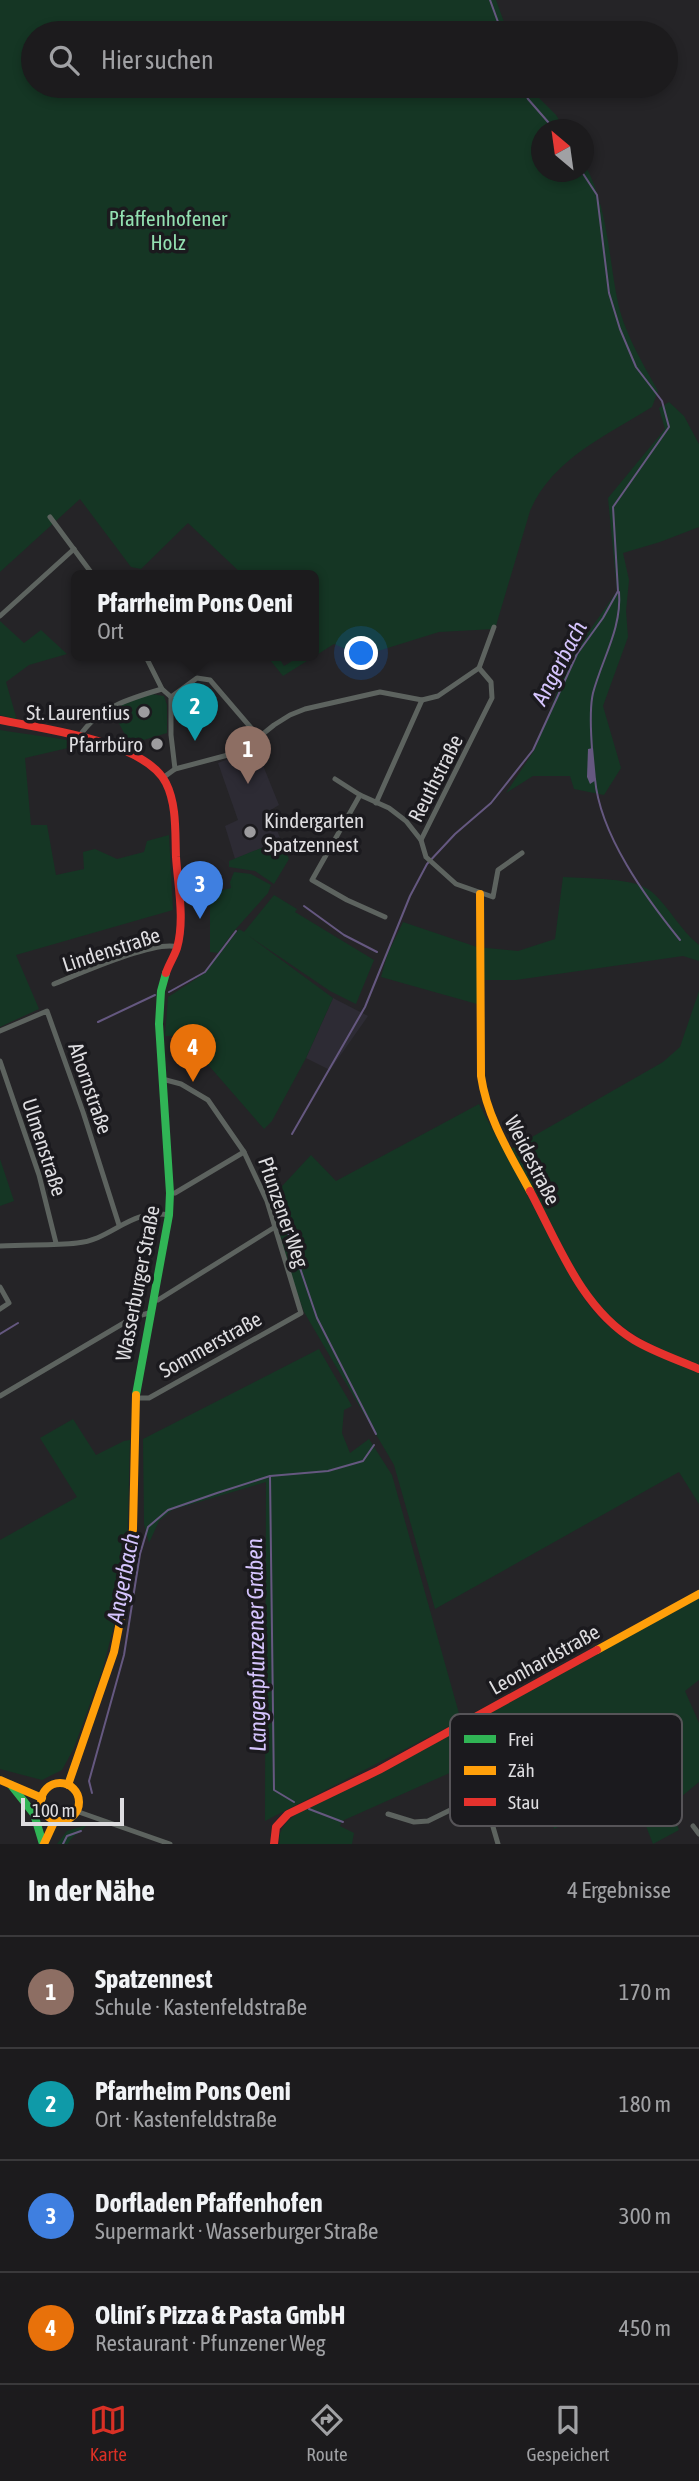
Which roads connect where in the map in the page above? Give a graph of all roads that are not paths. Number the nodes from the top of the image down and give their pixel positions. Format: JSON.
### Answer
{"nodes":[{"id":1,"x":50,"y":517,"type":"dead end"},
{"id":2,"x":74,"y":549,"type":"junction"},
{"id":3,"x":89,"y":570,"type":"edge"},
{"id":4,"x":0,"y":617,"type":"edge"},
{"id":5,"x":494,"y":627,"type":"dead end"},
{"id":6,"x":148,"y":661,"type":"edge"},
{"id":7,"x":479,"y":668,"type":"junction"},
{"id":8,"x":162,"y":689,"type":"junction"},
{"id":9,"x":171,"y":697,"type":"junction"},
{"id":10,"x":422,"y":700,"type":"junction"},
{"id":11,"x":0,"y":720,"type":"edge"},
{"id":12,"x":258,"y":736,"type":"junction"},
{"id":13,"x":79,"y":737,"type":"junction"},
{"id":14,"x":175,"y":769,"type":"junction"},
{"id":15,"x":163,"y":778,"type":"junction"},
{"id":16,"x":335,"y":779,"type":"dead end"},
{"id":17,"x":360,"y":795,"type":"junction"},
{"id":18,"x":376,"y":803,"type":"junction"},
{"id":19,"x":421,"y":840,"type":"junction"},
{"id":20,"x":522,"y":853,"type":"dead end"},
{"id":21,"x":480,"y":894,"type":"junction"},
{"id":22,"x":385,"y":918,"type":"dead end"},
{"id":23,"x":177,"y":947,"type":"junction"},
{"id":24,"x":54,"y":984,"type":"dead end"},
{"id":25,"x":0,"y":1031,"type":"edge"},
{"id":26,"x":0,"y":1061,"type":"edge"},
{"id":27,"x":164,"y":1080,"type":"junction"},
{"id":28,"x":244,"y":1152,"type":"junction"},
{"id":29,"x":173,"y":1193,"type":"junction"},
{"id":30,"x":169,"y":1215,"type":"junction"},
{"id":31,"x":119,"y":1225,"type":"junction"},
{"id":32,"x":275,"y":1227,"type":"junction"},
{"id":33,"x":56,"y":1243,"type":"junction"},
{"id":34,"x":0,"y":1246,"type":"edge"},
{"id":35,"x":0,"y":1287,"type":"edge"},
{"id":36,"x":155,"y":1301,"type":"junction"},
{"id":37,"x":0,"y":1309,"type":"edge"},
{"id":38,"x":149,"y":1313,"type":"junction"},
{"id":39,"x":301,"y":1313,"type":"joint"},
{"id":40,"x":699,"y":1369,"type":"edge"},
{"id":41,"x":0,"y":1396,"type":"edge"},
{"id":42,"x":137,"y":1398,"type":"junction"},
{"id":43,"x":699,"y":1594,"type":"edge"},
{"id":44,"x":481,"y":1714,"type":"edge"},
{"id":45,"x":450,"y":1731,"type":"edge"},
{"id":46,"x":0,"y":1780,"type":"edge"},
{"id":47,"x":11,"y":1785,"type":"junction"},
{"id":48,"x":68,"y":1786,"type":"junction"},
{"id":49,"x":41,"y":1798,"type":"junction"},
{"id":50,"x":450,"y":1810,"type":"edge"},
{"id":51,"x":76,"y":1811,"type":"junction"},
{"id":52,"x":388,"y":1814,"type":"dead end"},
{"id":53,"x":55,"y":1820,"type":"junction"},
{"id":54,"x":493,"y":1826,"type":"edge"},
{"id":55,"x":693,"y":1826,"type":"dead end"},
{"id":56,"x":699,"y":1834,"type":"edge"},
{"id":57,"x":44,"y":1844,"type":"edge"},
{"id":58,"x":170,"y":1844,"type":"edge"},
{"id":59,"x":274,"y":1844,"type":"edge"},
{"id":60,"x":499,"y":1844,"type":"edge"}],
"edges":[{"from":1,"to":2,"type":"street"},
{"from":2,"to":3,"type":"street"},
{"from":2,"to":4,"type":"street"},
{"from":5,"to":7,"type":"street"},
{"from":6,"to":8,"type":"street"},
{"from":7,"to":10,"type":"street"},
{"from":7,"to":19,"type":"street","name":"Reuthstraße"},
{"from":8,"to":9,"type":"street"},
{"from":8,"to":13,"type":"street"},
{"from":9,"to":12,"type":"street"},
{"from":9,"to":14,"type":"street"},
{"from":10,"to":12,"type":"street"},
{"from":10,"to":18,"type":"street"},
{"from":11,"to":13,"type":"street"},
{"from":12,"to":14,"type":"street"},
{"from":13,"to":15,"type":"street"},
{"from":14,"to":15,"type":"street"},
{"from":15,"to":23,"type":"street","name":"Wasserburger Straße"},
{"from":16,"to":17,"type":"street"},
{"from":17,"to":18,"type":"street"},
{"from":17,"to":22,"type":"street"},
{"from":18,"to":19,"type":"street"},
{"from":19,"to":21,"type":"street","name":"Reuthstraße"},
{"from":20,"to":21,"type":"street"},
{"from":21,"to":40,"type":"street","name":"Weidestraße"},
{"from":23,"to":24,"type":"street","name":"Lindenstraße"},
{"from":23,"to":27,"type":"street","name":"Wasserburger Straße"},
{"from":25,"to":31,"type":"street","name":"Ahornstraße"},
{"from":26,"to":33,"type":"street","name":"Ulmenstraße"},
{"from":27,"to":28,"type":"street","name":"Pfunzener Weg"},
{"from":27,"to":29,"type":"street","name":"Wasserburger Straße"},
{"from":28,"to":29,"type":"street"},
{"from":28,"to":32,"type":"street","name":"Pfunzener Weg"},
{"from":29,"to":30,"type":"street","name":"Wasserburger Straße"},
{"from":30,"to":31,"type":"street"},
{"from":30,"to":36,"type":"street","name":"Wasserburger Straße"},
{"from":31,"to":33,"type":"street"},
{"from":32,"to":36,"type":"street"},
{"from":32,"to":39,"type":"street","name":"Pfunzener Weg"},
{"from":33,"to":34,"type":"street"},
{"from":35,"to":37,"type":"street"},
{"from":36,"to":38,"type":"street","name":"Wasserburger Straße"},
{"from":38,"to":41,"type":"street"},
{"from":38,"to":42,"type":"street","name":"Wasserburger Straße"},
{"from":39,"to":42,"type":"street","name":"Sommerstraße"},
{"from":42,"to":48,"type":"street","name":"Wasserburger Straße"},
{"from":43,"to":44,"type":"street","name":"Leonhardstraße"},
{"from":45,"to":59,"type":"street","name":"Leonhardstraße"},
{"from":46,"to":47,"type":"street"},
{"from":47,"to":49,"type":"street"},
{"from":47,"to":57,"type":"street"},
{"from":48,"to":49,"type":"street"},
{"from":48,"to":51,"type":"street"},
{"from":49,"to":53,"type":"street"},
{"from":50,"to":52,"type":"street"},
{"from":51,"to":53,"type":"street"},
{"from":51,"to":58,"type":"street"},
{"from":53,"to":57,"type":"street"},
{"from":54,"to":60,"type":"street"},
{"from":55,"to":56,"type":"street"}]}
